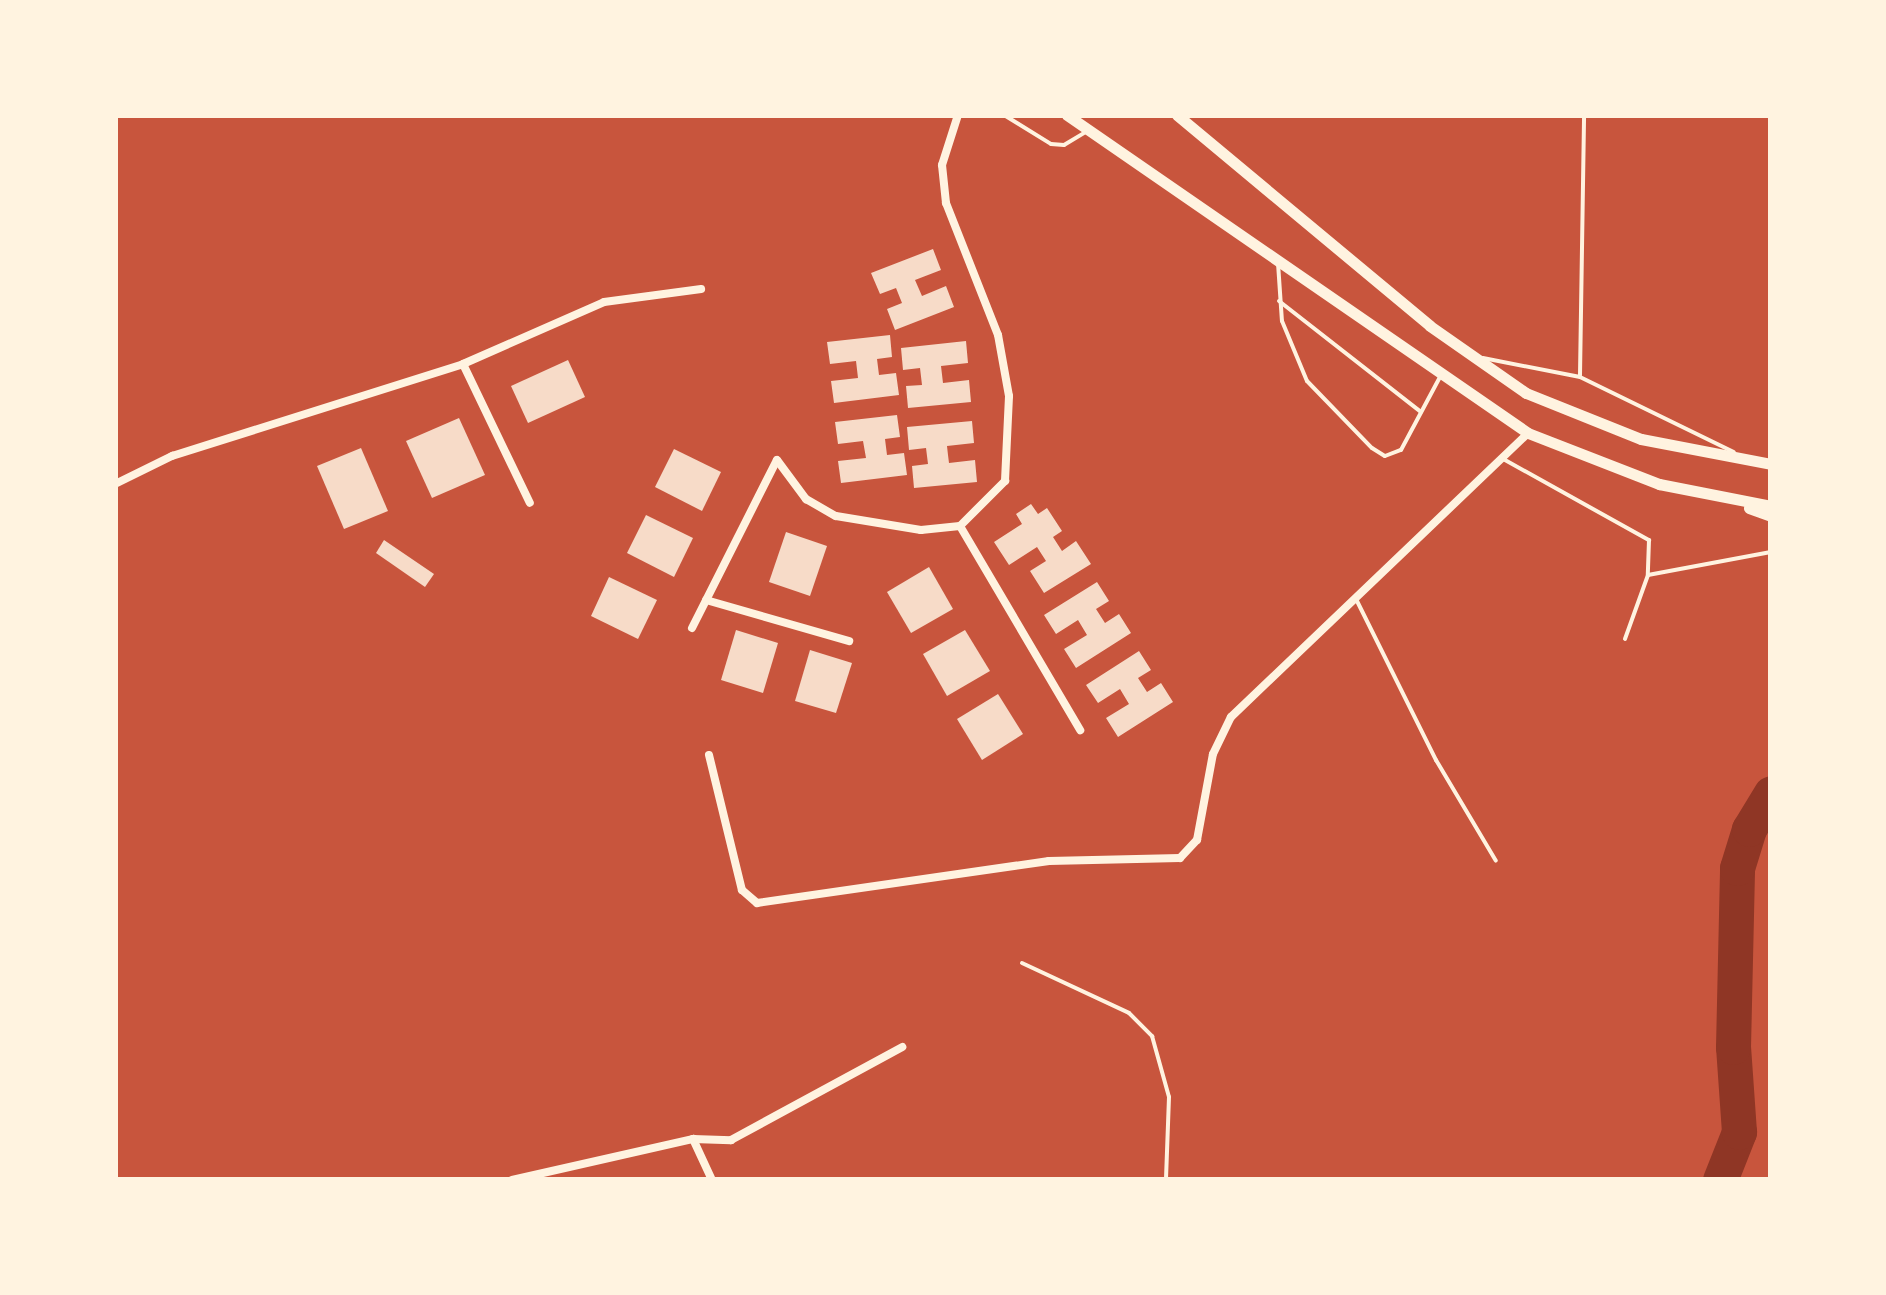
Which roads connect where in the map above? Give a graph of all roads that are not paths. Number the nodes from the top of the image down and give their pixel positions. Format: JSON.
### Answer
{"nodes":[{"id":1,"x":958,"y":115,"type":"edge"},
{"id":2,"x":1004,"y":115,"type":"edge"},
{"id":3,"x":1068,"y":115,"type":"edge"},
{"id":4,"x":1177,"y":115,"type":"edge"},
{"id":5,"x":1584,"y":115,"type":"edge"},
{"id":6,"x":1090,"y":129,"type":"junction"},
{"id":7,"x":1277,"y":256,"type":"junction"},
{"id":8,"x":700,"y":289,"type":"dead end"},
{"id":9,"x":1279,"y":300,"type":"junction"},
{"id":10,"x":1468,"y":356,"type":"junction"},
{"id":11,"x":464,"y":364,"type":"junction"},
{"id":12,"x":1441,"y":375,"type":"junction"},
{"id":13,"x":1580,"y":377,"type":"junction"},
{"id":14,"x":1422,"y":412,"type":"junction"},
{"id":15,"x":1528,"y":433,"type":"junction"},
{"id":16,"x":1505,"y":460,"type":"junction"},
{"id":17,"x":1749,"y":460,"type":"junction"},
{"id":18,"x":1771,"y":464,"type":"edge"},
{"id":19,"x":115,"y":484,"type":"edge"},
{"id":20,"x":1716,"y":497,"type":"junction"},
{"id":21,"x":530,"y":503,"type":"dead end"},
{"id":22,"x":1771,"y":506,"type":"edge"},
{"id":23,"x":1771,"y":516,"type":"edge"},
{"id":24,"x":960,"y":526,"type":"junction"},
{"id":25,"x":1771,"y":552,"type":"edge"},
{"id":26,"x":1648,"y":574,"type":"junction"},
{"id":27,"x":706,"y":600,"type":"junction"},
{"id":28,"x":1357,"y":601,"type":"junction"},
{"id":29,"x":692,"y":628,"type":"dead end"},
{"id":30,"x":1626,"y":639,"type":"dead end"},
{"id":31,"x":850,"y":641,"type":"dead end"},
{"id":32,"x":1080,"y":730,"type":"dead end"},
{"id":33,"x":709,"y":754,"type":"dead end"},
{"id":34,"x":1496,"y":861,"type":"dead end"},
{"id":35,"x":1022,"y":964,"type":"dead end"},
{"id":36,"x":902,"y":1047,"type":"dead end"},
{"id":37,"x":693,"y":1138,"type":"junction"},
{"id":38,"x":512,"y":1180,"type":"edge"},
{"id":39,"x":712,"y":1180,"type":"edge"},
{"id":40,"x":1166,"y":1180,"type":"edge"}],
"edges":[{"from":1,"to":24,"type":"street"},
{"from":2,"to":6,"type":"lane"},
{"from":3,"to":6,"type":"main road"},
{"from":4,"to":10,"type":"main road"},
{"from":5,"to":13,"type":"lane"},
{"from":6,"to":7,"type":"main road"},
{"from":7,"to":9,"type":"lane"},
{"from":7,"to":12,"type":"main road"},
{"from":8,"to":11,"type":"street"},
{"from":9,"to":14,"type":"lane"},
{"from":9,"to":14,"type":"lane"},
{"from":10,"to":13,"type":"lane"},
{"from":10,"to":17,"type":"main road"},
{"from":11,"to":19,"type":"street"},
{"from":11,"to":21,"type":"street"},
{"from":12,"to":14,"type":"lane"},
{"from":12,"to":15,"type":"main road"},
{"from":13,"to":17,"type":"lane"},
{"from":15,"to":16,"type":"street"},
{"from":15,"to":20,"type":"main road"},
{"from":16,"to":26,"type":"lane"},
{"from":16,"to":28,"type":"street"},
{"from":17,"to":18,"type":"main road"},
{"from":20,"to":22,"type":"main road"},
{"from":20,"to":23,"type":"main road"},
{"from":24,"to":27,"type":"street"},
{"from":24,"to":32,"type":"street"},
{"from":25,"to":26,"type":"lane"},
{"from":26,"to":30,"type":"lane"},
{"from":27,"to":29,"type":"street"},
{"from":27,"to":31,"type":"street"},
{"from":28,"to":33,"type":"street"},
{"from":28,"to":34,"type":"lane"},
{"from":35,"to":40,"type":"lane"},
{"from":36,"to":37,"type":"street"},
{"from":37,"to":38,"type":"street"},
{"from":37,"to":39,"type":"street"}]}
